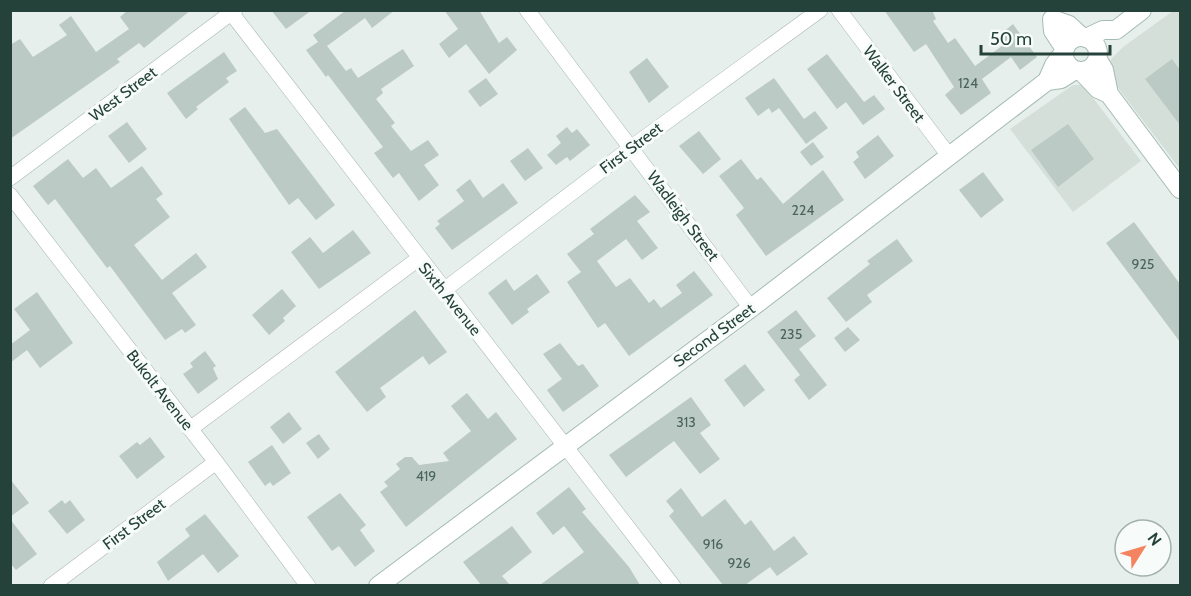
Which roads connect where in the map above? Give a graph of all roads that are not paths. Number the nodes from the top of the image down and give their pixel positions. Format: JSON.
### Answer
{"nodes":[{"id":1,"x":527,"y":10,"type":"edge"},
{"id":2,"x":820,"y":10,"type":"edge"},
{"id":3,"x":839,"y":10,"type":"edge"},
{"id":4,"x":1142,"y":10,"type":"edge"},
{"id":5,"x":232,"y":11,"type":"edge"},
{"id":6,"x":1049,"y":15,"type":"edge"},
{"id":7,"x":1116,"y":30,"type":"junction"},
{"id":8,"x":1084,"y":37,"type":"junction"},
{"id":9,"x":1065,"y":50,"type":"junction"},
{"id":10,"x":1098,"y":57,"type":"junction"},
{"id":11,"x":1078,"y":71,"type":"junction"},
{"id":12,"x":1047,"y":81,"type":"junction"},
{"id":13,"x":1109,"y":94,"type":"junction"},
{"id":14,"x":632,"y":147,"type":"junction"},
{"id":15,"x":950,"y":157,"type":"junction"},
{"id":16,"x":10,"y":178,"type":"edge"},
{"id":17,"x":1180,"y":189,"type":"edge"},
{"id":18,"x":10,"y":195,"type":"edge"},
{"id":19,"x":418,"y":259,"type":"junction"},
{"id":20,"x":444,"y":290,"type":"junction"},
{"id":21,"x":751,"y":308,"type":"junction"},
{"id":22,"x":190,"y":429,"type":"junction"},
{"id":23,"x":565,"y":445,"type":"junction"},
{"id":24,"x":216,"y":462,"type":"junction"},
{"id":25,"x":51,"y":585,"type":"edge"},
{"id":26,"x":308,"y":585,"type":"edge"},
{"id":27,"x":378,"y":585,"type":"edge"},
{"id":28,"x":673,"y":585,"type":"edge"}],
"edges":[{"from":1,"to":14,"type":"street","name":"Wadleigh Street"},
{"from":2,"to":14,"type":"street","name":"First Street"},
{"from":3,"to":15,"type":"street","name":"Walker Street"},
{"from":4,"to":7,"type":"street"},
{"from":5,"to":16,"type":"street","name":"West Street"},
{"from":5,"to":19,"type":"street","name":"Sixth Avenue"},
{"from":6,"to":8,"type":"street"},
{"from":6,"to":9,"type":"street"},
{"from":7,"to":8,"type":"street"},
{"from":7,"to":10,"type":"street"},
{"from":8,"to":9,"type":"street"},
{"from":8,"to":10,"type":"street"},
{"from":9,"to":11,"type":"street"},
{"from":9,"to":12,"type":"street"},
{"from":10,"to":11,"type":"street"},
{"from":10,"to":13,"type":"street"},
{"from":11,"to":12,"type":"street"},
{"from":11,"to":13,"type":"street"},
{"from":12,"to":15,"type":"street","name":"Second Street"},
{"from":13,"to":17,"type":"street"},
{"from":14,"to":20,"type":"street","name":"First Street"},
{"from":14,"to":21,"type":"street","name":"Wadleigh Street"},
{"from":15,"to":21,"type":"street","name":"Second Street"},
{"from":18,"to":22,"type":"street","name":"Bukolt Avenue"},
{"from":19,"to":20,"type":"street","name":"Sixth Avenue"},
{"from":19,"to":22,"type":"street"},
{"from":20,"to":23,"type":"street","name":"Sixth Avenue"},
{"from":21,"to":23,"type":"street","name":"Second Street"},
{"from":22,"to":24,"type":"street","name":"Bukolt Avenue"},
{"from":23,"to":27,"type":"street","name":"Second Street"},
{"from":23,"to":28,"type":"street","name":"Sixth Avenue"},
{"from":24,"to":25,"type":"street","name":"First Street"},
{"from":24,"to":26,"type":"street","name":"Bukolt Avenue"}]}
